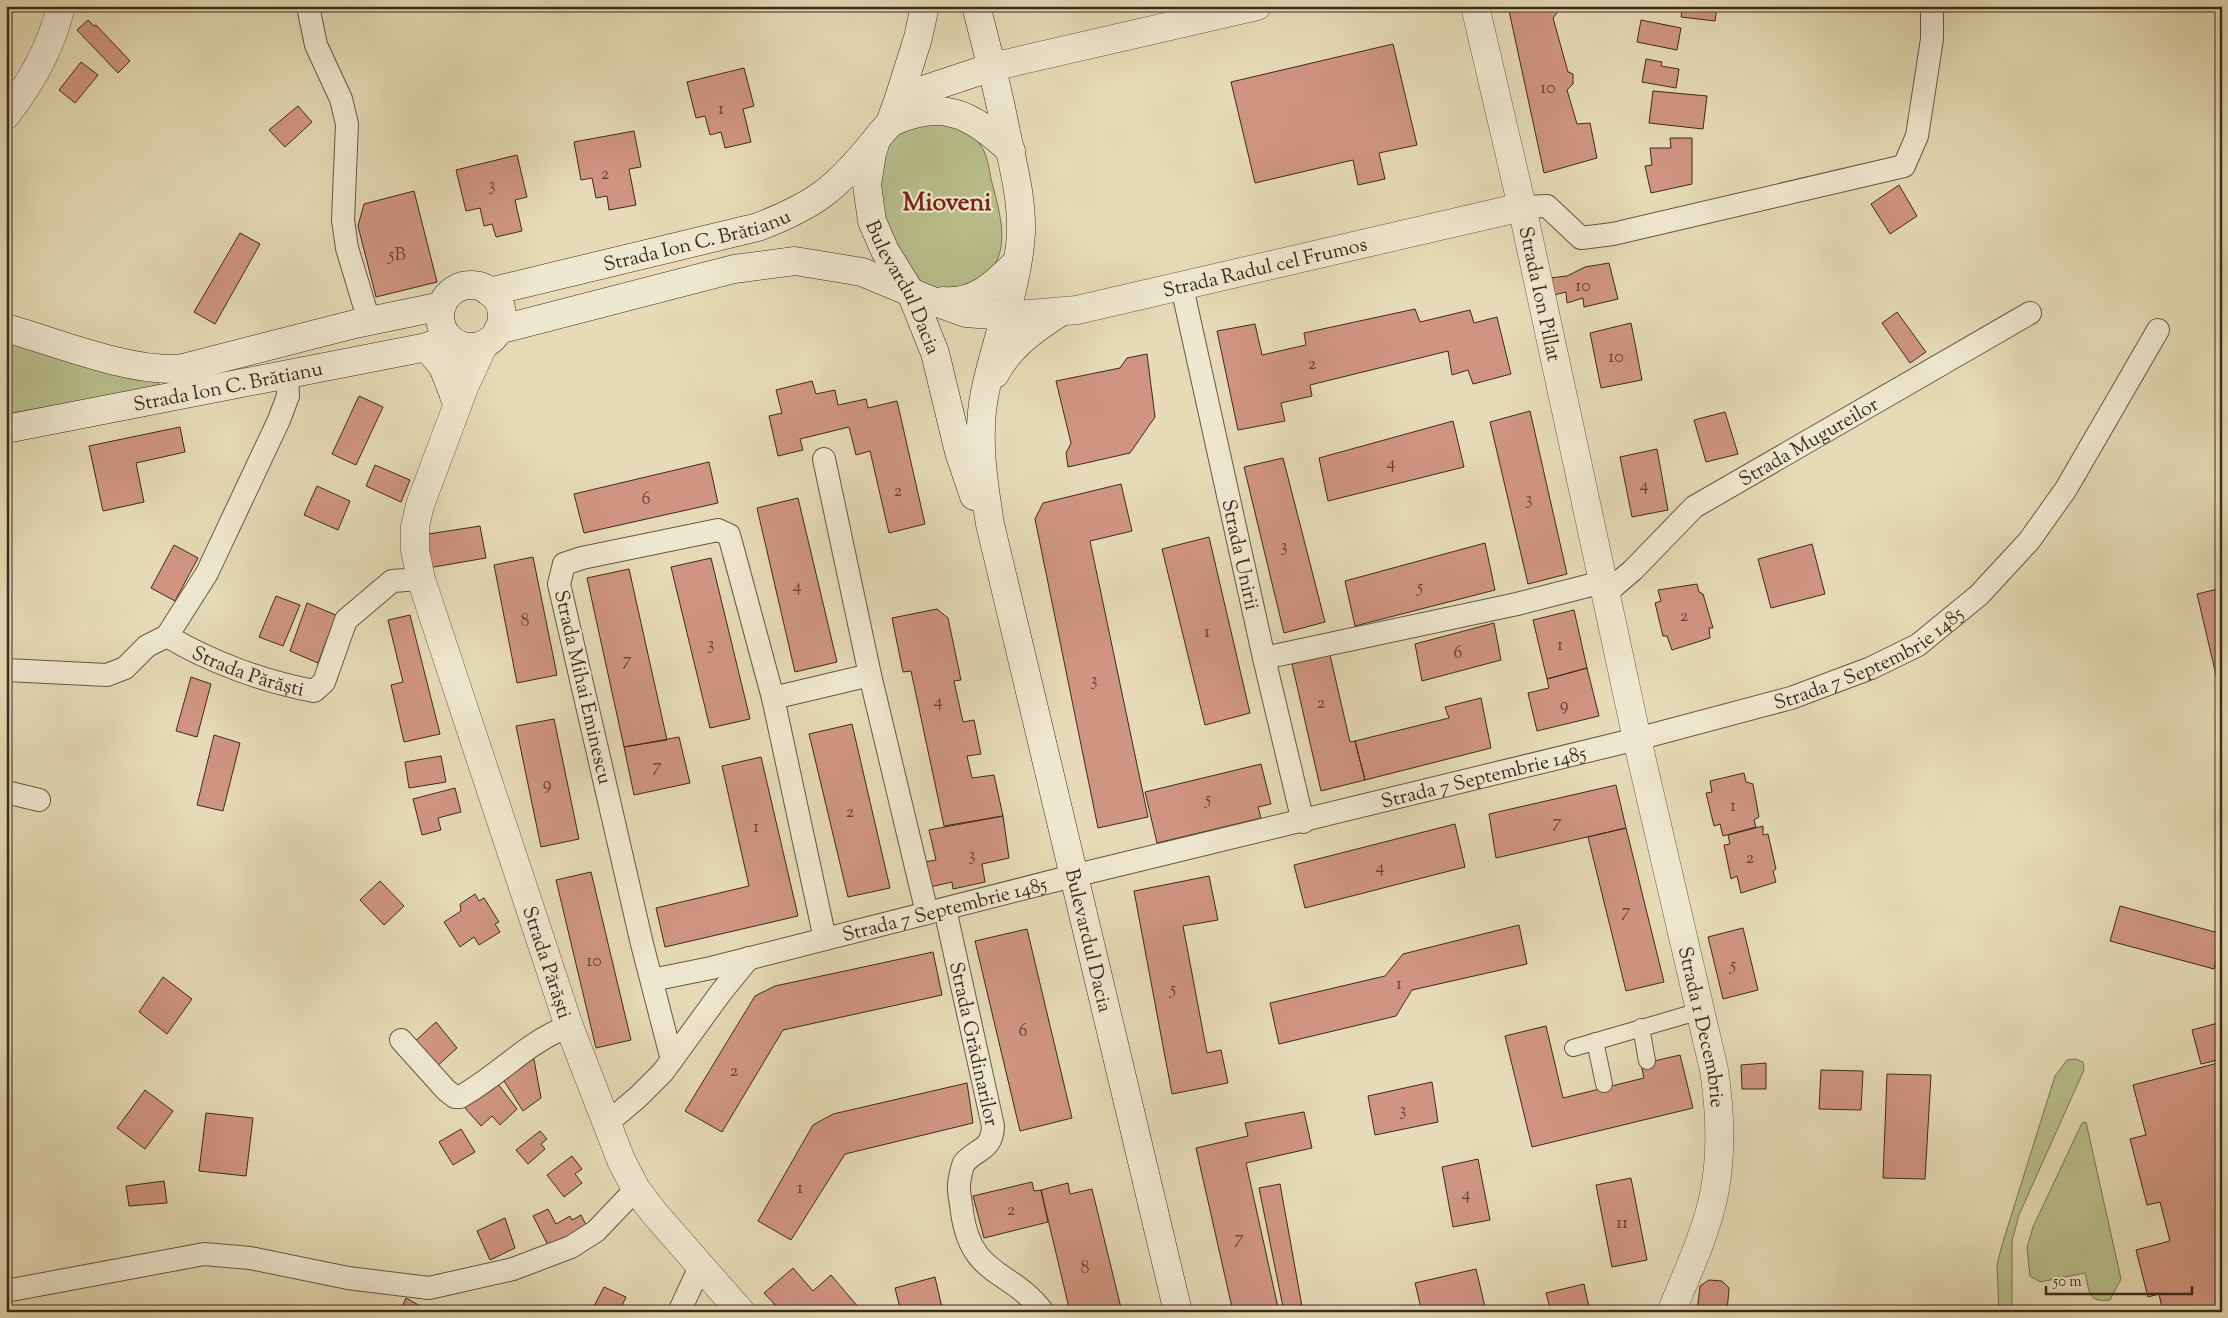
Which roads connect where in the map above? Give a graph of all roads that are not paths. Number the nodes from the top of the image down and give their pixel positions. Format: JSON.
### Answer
{"nodes":[{"id":1,"x":61,"y":6,"type":"edge"},
{"id":2,"x":308,"y":6,"type":"edge"},
{"id":3,"x":925,"y":6,"type":"edge"},
{"id":4,"x":976,"y":6,"type":"edge"},
{"id":5,"x":1475,"y":6,"type":"edge"},
{"id":6,"x":1249,"y":7,"type":"edge"},
{"id":7,"x":1932,"y":14,"type":"dead end"},
{"id":8,"x":992,"y":67,"type":"junction"},
{"id":9,"x":6,"y":115,"type":"edge"},
{"id":10,"x":889,"y":120,"type":"junction"},
{"id":11,"x":1011,"y":151,"type":"junction"},
{"id":12,"x":1522,"y":207,"type":"junction"},
{"id":13,"x":1017,"y":262,"type":"junction"},
{"id":14,"x":1182,"y":287,"type":"junction"},
{"id":15,"x":489,"y":292,"type":"junction"},
{"id":16,"x":919,"y":296,"type":"junction"},
{"id":17,"x":442,"y":306,"type":"junction"},
{"id":18,"x":1059,"y":313,"type":"junction"},
{"id":19,"x":2030,"y":313,"type":"dead end"},
{"id":20,"x":1005,"y":316,"type":"junction"},
{"id":21,"x":369,"y":321,"type":"junction"},
{"id":22,"x":6,"y":328,"type":"edge"},
{"id":23,"x":2158,"y":330,"type":"dead end"},
{"id":24,"x":491,"y":337,"type":"junction"},
{"id":25,"x":443,"y":342,"type":"junction"},
{"id":26,"x":180,"y":369,"type":"junction"},
{"id":27,"x":287,"y":374,"type":"junction"},
{"id":28,"x":984,"y":393,"type":"junction"},
{"id":29,"x":185,"y":395,"type":"junction"},
{"id":30,"x":454,"y":399,"type":"junction"},
{"id":31,"x":6,"y":429,"type":"edge"},
{"id":32,"x":824,"y":458,"type":"dead end"},
{"id":33,"x":999,"y":569,"type":"junction"},
{"id":34,"x":421,"y":578,"type":"junction"},
{"id":35,"x":1604,"y":587,"type":"junction"},
{"id":36,"x":167,"y":636,"type":"junction"},
{"id":37,"x":1264,"y":658,"type":"junction"},
{"id":38,"x":6,"y":670,"type":"edge"},
{"id":39,"x":870,"y":675,"type":"junction"},
{"id":40,"x":773,"y":698,"type":"junction"},
{"id":41,"x":1637,"y":739,"type":"junction"},
{"id":42,"x":6,"y":792,"type":"edge"},
{"id":43,"x":39,"y":800,"type":"dead end"},
{"id":44,"x":1303,"y":822,"type":"junction"},
{"id":45,"x":1073,"y":876,"type":"junction"},
{"id":46,"x":936,"y":911,"type":"junction"},
{"id":47,"x":824,"y":939,"type":"junction"},
{"id":48,"x":749,"y":958,"type":"junction"},
{"id":49,"x":652,"y":980,"type":"junction"},
{"id":50,"x":1700,"y":1010,"type":"junction"},
{"id":51,"x":569,"y":1026,"type":"junction"},
{"id":52,"x":1642,"y":1026,"type":"junction"},
{"id":53,"x":401,"y":1040,"type":"dead end"},
{"id":54,"x":1595,"y":1041,"type":"junction"},
{"id":55,"x":1572,"y":1048,"type":"dead end"},
{"id":56,"x":672,"y":1060,"type":"junction"},
{"id":57,"x":1647,"y":1061,"type":"dead end"},
{"id":58,"x":1604,"y":1084,"type":"dead end"},
{"id":59,"x":606,"y":1124,"type":"junction"},
{"id":60,"x":636,"y":1189,"type":"junction"},
{"id":61,"x":700,"y":1268,"type":"junction"},
{"id":62,"x":6,"y":1291,"type":"edge"},
{"id":63,"x":679,"y":1312,"type":"edge"},
{"id":64,"x":741,"y":1312,"type":"edge"},
{"id":65,"x":1043,"y":1312,"type":"edge"},
{"id":66,"x":1178,"y":1312,"type":"edge"},
{"id":67,"x":1671,"y":1312,"type":"edge"}],
"edges":[{"from":1,"to":9,"type":"main road"},
{"from":2,"to":21,"type":"street"},
{"from":3,"to":10,"type":"main road","name":"Bulevardul Dacia"},
{"from":4,"to":8,"type":"main road","name":"Bulevardul Dacia"},
{"from":5,"to":12,"type":"main road","name":"Strada Ion Pillat"},
{"from":6,"to":8,"type":"main road"},
{"from":7,"to":12,"type":"street"},
{"from":8,"to":10,"type":"main road"},
{"from":8,"to":11,"type":"main road","name":"Bulevardul Dacia"},
{"from":10,"to":11,"type":"main road"},
{"from":10,"to":15,"type":"main road","name":"Strada Ion C. Brătianu"},
{"from":10,"to":16,"type":"main road","name":"Bulevardul Dacia"},
{"from":11,"to":13,"type":"main road","name":"Bulevardul Dacia"},
{"from":12,"to":14,"type":"main road","name":"Strada Radul cel Frumos"},
{"from":12,"to":35,"type":"main road","name":"Strada Ion Pillat"},
{"from":13,"to":16,"type":"main road"},
{"from":13,"to":20,"type":"main road","name":"Bulevardul Dacia"},
{"from":14,"to":18,"type":"main road","name":"Strada Radul cel Frumos"},
{"from":14,"to":37,"type":"street","name":"Strada Unirii"},
{"from":15,"to":17,"type":"main road"},
{"from":15,"to":24,"type":"main road"},
{"from":16,"to":20,"type":"main road","name":"Strada Ion C. Brătianu"},
{"from":16,"to":24,"type":"main road","name":"Strada Ion C. Brătianu"},
{"from":16,"to":33,"type":"main road","name":"Bulevardul Dacia"},
{"from":17,"to":21,"type":"main road","name":"Strada Ion C. Brătianu"},
{"from":17,"to":25,"type":"main road"},
{"from":18,"to":20,"type":"main road","name":"Strada Radul cel Frumos"},
{"from":18,"to":28,"type":"main road"},
{"from":19,"to":35,"type":"street","name":"Strada Mugureilor"},
{"from":20,"to":28,"type":"main road","name":"Bulevardul Dacia"},
{"from":21,"to":26,"type":"main road","name":"Strada Ion C. Brătianu"},
{"from":22,"to":26,"type":"main road","name":"Strada Ion C. Brătianu"},
{"from":23,"to":41,"type":"street","name":"Strada 7 Septembrie 1485"},
{"from":24,"to":25,"type":"main road"},
{"from":24,"to":30,"type":"main road","name":"Strada Părăști"},
{"from":25,"to":27,"type":"main road","name":"Strada Ion C. Brătianu"},
{"from":25,"to":30,"type":"main road"},
{"from":26,"to":29,"type":"main road"},
{"from":27,"to":29,"type":"main road","name":"Strada Ion C. Brătianu"},
{"from":27,"to":36,"type":"street","name":"Strada Părăști"},
{"from":28,"to":33,"type":"main road","name":"Bulevardul Dacia"},
{"from":29,"to":31,"type":"main road","name":"Strada Ion C. Brătianu"},
{"from":30,"to":34,"type":"main road","name":"Strada Părăști"},
{"from":32,"to":39,"type":"street"},
{"from":33,"to":45,"type":"main road","name":"Bulevardul Dacia"},
{"from":34,"to":36,"type":"street","name":"Strada Părăști"},
{"from":34,"to":51,"type":"main road","name":"Strada Părăști"},
{"from":35,"to":37,"type":"street"},
{"from":35,"to":41,"type":"main road","name":"Strada Ion Pillat"},
{"from":36,"to":38,"type":"street","name":"Strada Părăști"},
{"from":37,"to":44,"type":"street","name":"Strada Unirii"},
{"from":39,"to":40,"type":"street"},
{"from":39,"to":46,"type":"street"},
{"from":40,"to":47,"type":"street"},
{"from":40,"to":49,"type":"street","name":"Strada Mihai Eminescu"},
{"from":41,"to":44,"type":"street","name":"Strada 7 Septembrie 1485"},
{"from":41,"to":50,"type":"main road","name":"Strada 1 Decembrie"},
{"from":42,"to":43,"type":"street"},
{"from":44,"to":45,"type":"street","name":"Strada 7 Septembrie 1485"},
{"from":45,"to":46,"type":"street","name":"Strada 7 Septembrie 1485"},
{"from":45,"to":66,"type":"main road","name":"Bulevardul Dacia"},
{"from":46,"to":47,"type":"street","name":"Strada 7 Septembrie 1485"},
{"from":46,"to":65,"type":"street","name":"Strada Grădinarilor"},
{"from":47,"to":48,"type":"street","name":"Strada 7 Septembrie 1485"},
{"from":48,"to":49,"type":"street","name":"Strada 7 Septembrie 1485"},
{"from":48,"to":56,"type":"street"},
{"from":49,"to":56,"type":"street","name":"Strada Mihai Eminescu"},
{"from":50,"to":52,"type":"street"},
{"from":50,"to":67,"type":"main road","name":"Strada 1 Decembrie"},
{"from":51,"to":53,"type":"street"},
{"from":51,"to":59,"type":"main road","name":"Strada Părăști"},
{"from":52,"to":54,"type":"street"},
{"from":52,"to":57,"type":"street"},
{"from":54,"to":55,"type":"street"},
{"from":54,"to":58,"type":"street"},
{"from":56,"to":59,"type":"street"},
{"from":59,"to":60,"type":"main road","name":"Strada Părăști"},
{"from":60,"to":61,"type":"main road","name":"Strada Părăști"},
{"from":60,"to":62,"type":"street"},
{"from":61,"to":63,"type":"street"},
{"from":61,"to":64,"type":"main road","name":"Strada Părăști"}]}
